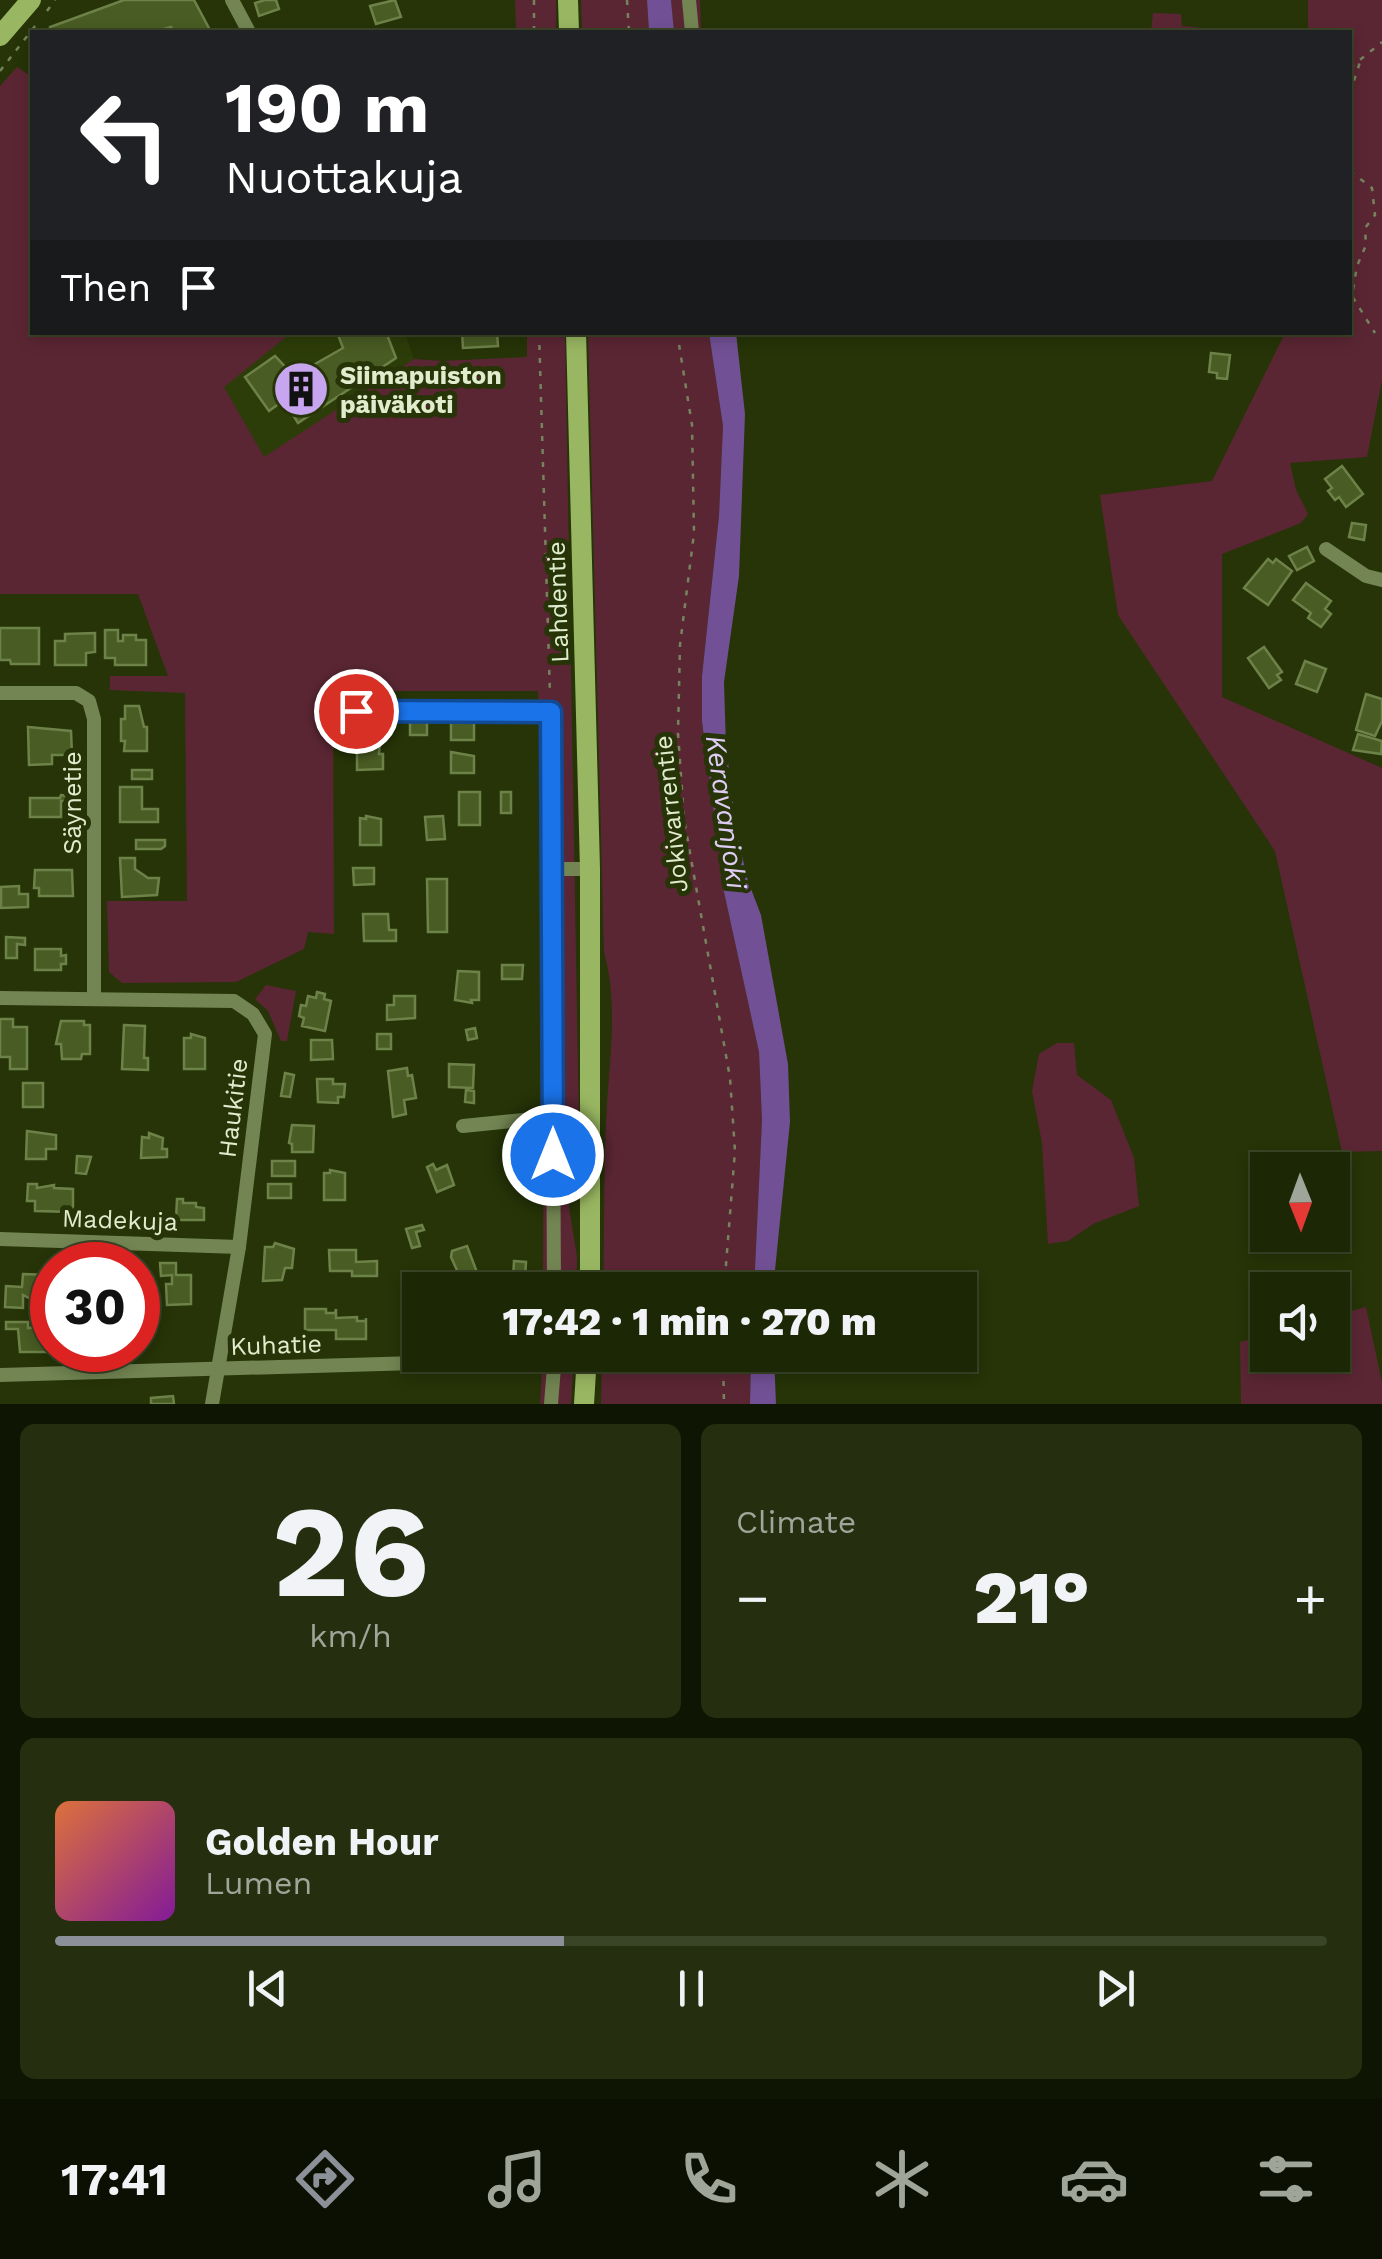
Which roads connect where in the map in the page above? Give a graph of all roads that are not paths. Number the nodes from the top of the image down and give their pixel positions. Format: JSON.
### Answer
{"nodes":[{"id":1,"x":31,"y":0,"type":"edge"},
{"id":2,"x":232,"y":0,"type":"edge"},
{"id":3,"x":568,"y":0,"type":"edge"},
{"id":4,"x":689,"y":0,"type":"edge"},
{"id":5,"x":249,"y":30,"type":"edge"},
{"id":6,"x":568,"y":30,"type":"edge"},
{"id":7,"x":692,"y":30,"type":"edge"},
{"id":8,"x":0,"y":36,"type":"edge"},
{"id":9,"x":576,"y":335,"type":"edge"},
{"id":10,"x":1326,"y":549,"type":"dead end"},
{"id":11,"x":1382,"y":580,"type":"edge"},
{"id":12,"x":0,"y":693,"type":"edge"},
{"id":13,"x":356,"y":711,"type":"dead end"},
{"id":14,"x":552,"y":869,"type":"junction"},
{"id":15,"x":590,"y":869,"type":"junction"},
{"id":16,"x":0,"y":998,"type":"edge"},
{"id":17,"x":94,"y":998,"type":"junction"},
{"id":18,"x":553,"y":1117,"type":"junction"},
{"id":19,"x":464,"y":1126,"type":"dead end"},
{"id":20,"x":0,"y":1239,"type":"edge"},
{"id":21,"x":239,"y":1247,"type":"junction"},
{"id":22,"x":554,"y":1272,"type":"edge"},
{"id":23,"x":590,"y":1272,"type":"edge"},
{"id":24,"x":402,"y":1363,"type":"edge"},
{"id":25,"x":220,"y":1370,"type":"junction"},
{"id":26,"x":553,"y":1372,"type":"edge"},
{"id":27,"x":586,"y":1372,"type":"edge"},
{"id":28,"x":0,"y":1375,"type":"edge"},
{"id":29,"x":212,"y":1404,"type":"edge"},
{"id":30,"x":551,"y":1404,"type":"edge"},
{"id":31,"x":584,"y":1404,"type":"edge"}],
"edges":[{"from":1,"to":8,"type":"main road"},
{"from":2,"to":5,"type":"street"},
{"from":3,"to":6,"type":"main road"},
{"from":4,"to":7,"type":"street"},
{"from":9,"to":15,"type":"main road","name":"Lahdentie"},
{"from":10,"to":11,"type":"street"},
{"from":12,"to":17,"type":"street","name":"Säynetie"},
{"from":13,"to":14,"type":"street"},
{"from":14,"to":15,"type":"street"},
{"from":14,"to":18,"type":"street"},
{"from":15,"to":23,"type":"main road","name":"Lahdentie"},
{"from":16,"to":17,"type":"street","name":"Haukitie"},
{"from":17,"to":21,"type":"street","name":"Haukitie"},
{"from":18,"to":19,"type":"street"},
{"from":18,"to":22,"type":"street"},
{"from":20,"to":21,"type":"street","name":"Madekuja"},
{"from":21,"to":25,"type":"street","name":"Haukitie"},
{"from":24,"to":25,"type":"street","name":"Kuhatie"},
{"from":25,"to":28,"type":"street","name":"Kuhatie"},
{"from":25,"to":29,"type":"street","name":"Haukitie"},
{"from":26,"to":30,"type":"street"},
{"from":27,"to":31,"type":"main road"}]}
